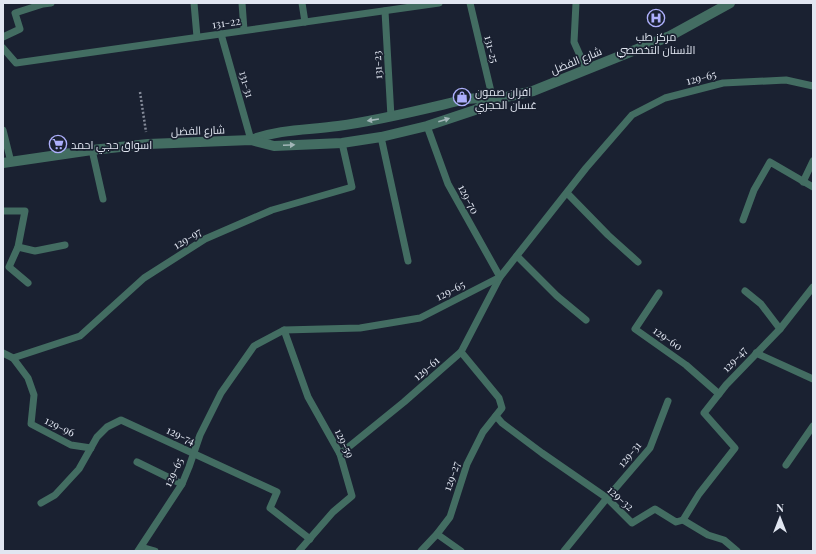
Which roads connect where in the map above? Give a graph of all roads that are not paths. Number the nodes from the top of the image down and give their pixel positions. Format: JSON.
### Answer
{"nodes":[{"id":1,"x":51,"y":3,"type":"edge"},
{"id":2,"x":194,"y":3,"type":"edge"},
{"id":3,"x":242,"y":3,"type":"edge"},
{"id":4,"x":302,"y":3,"type":"edge"},
{"id":5,"x":439,"y":3,"type":"edge"},
{"id":6,"x":470,"y":3,"type":"edge"},
{"id":7,"x":576,"y":3,"type":"edge"},
{"id":8,"x":730,"y":3,"type":"edge"},
{"id":9,"x":385,"y":11,"type":"junction"},
{"id":10,"x":305,"y":22,"type":"junction"},
{"id":11,"x":244,"y":30,"type":"junction"},
{"id":12,"x":221,"y":34,"type":"junction"},
{"id":13,"x":3,"y":37,"type":"edge"},
{"id":14,"x":197,"y":37,"type":"junction"},
{"id":15,"x":3,"y":48,"type":"edge"},
{"id":16,"x":586,"y":69,"type":"junction"},
{"id":17,"x":813,"y":86,"type":"edge"},
{"id":18,"x":493,"y":100,"type":"junction"},
{"id":19,"x":391,"y":117,"type":"junction"},
{"id":20,"x":427,"y":126,"type":"junction"},
{"id":21,"x":3,"y":130,"type":"edge"},
{"id":22,"x":381,"y":137,"type":"junction"},
{"id":23,"x":251,"y":140,"type":"junction"},
{"id":24,"x":342,"y":143,"type":"junction"},
{"id":25,"x":92,"y":150,"type":"junction"},
{"id":26,"x":813,"y":161,"type":"edge"},
{"id":27,"x":7,"y":162,"type":"edge"},
{"id":28,"x":803,"y":182,"type":"junction"},
{"id":29,"x":813,"y":187,"type":"edge"},
{"id":30,"x":567,"y":193,"type":"junction"},
{"id":31,"x":103,"y":199,"type":"dead end"},
{"id":32,"x":3,"y":211,"type":"edge"},
{"id":33,"x":743,"y":220,"type":"dead end"},
{"id":34,"x":65,"y":245,"type":"dead end"},
{"id":35,"x":18,"y":247,"type":"junction"},
{"id":36,"x":517,"y":256,"type":"junction"},
{"id":37,"x":408,"y":261,"type":"dead end"},
{"id":38,"x":638,"y":262,"type":"dead end"},
{"id":39,"x":500,"y":277,"type":"junction"},
{"id":40,"x":28,"y":282,"type":"dead end"},
{"id":41,"x":813,"y":287,"type":"edge"},
{"id":42,"x":745,"y":291,"type":"dead end"},
{"id":43,"x":659,"y":293,"type":"dead end"},
{"id":44,"x":586,"y":320,"type":"dead end"},
{"id":45,"x":780,"y":329,"type":"junction"},
{"id":46,"x":284,"y":330,"type":"junction"},
{"id":47,"x":461,"y":352,"type":"junction"},
{"id":48,"x":3,"y":353,"type":"edge"},
{"id":49,"x":756,"y":353,"type":"junction"},
{"id":50,"x":13,"y":358,"type":"junction"},
{"id":51,"x":813,"y":379,"type":"edge"},
{"id":52,"x":719,"y":394,"type":"junction"},
{"id":53,"x":668,"y":401,"type":"dead end"},
{"id":54,"x":496,"y":416,"type":"junction"},
{"id":55,"x":813,"y":426,"type":"edge"},
{"id":56,"x":91,"y":448,"type":"junction"},
{"id":57,"x":193,"y":453,"type":"junction"},
{"id":58,"x":340,"y":454,"type":"junction"},
{"id":59,"x":137,"y":462,"type":"dead end"},
{"id":60,"x":786,"y":465,"type":"dead end"},
{"id":61,"x":182,"y":484,"type":"junction"},
{"id":62,"x":607,"y":498,"type":"junction"},
{"id":63,"x":41,"y":503,"type":"dead end"},
{"id":64,"x":683,"y":520,"type":"junction"},
{"id":65,"x":437,"y":534,"type":"junction"},
{"id":66,"x":310,"y":538,"type":"junction"},
{"id":67,"x":140,"y":549,"type":"edge"},
{"id":68,"x":302,"y":550,"type":"edge"},
{"id":69,"x":155,"y":551,"type":"edge"},
{"id":70,"x":421,"y":551,"type":"edge"},
{"id":71,"x":461,"y":551,"type":"edge"},
{"id":72,"x":564,"y":551,"type":"edge"},
{"id":73,"x":738,"y":551,"type":"edge"}],
"edges":[{"from":1,"to":13,"type":"lane"},
{"from":2,"to":14,"type":"lane"},
{"from":3,"to":11,"type":"lane"},
{"from":4,"to":10,"type":"lane"},
{"from":5,"to":9,"type":"lane","name":"131-22"},
{"from":6,"to":18,"type":"lane","name":"131-25"},
{"from":7,"to":16,"type":"lane"},
{"from":8,"to":16,"type":"street","name":"شارع الفضل"},
{"from":9,"to":10,"type":"lane","name":"131-22"},
{"from":9,"to":19,"type":"lane","name":"131-23"},
{"from":10,"to":11,"type":"lane","name":"131-22"},
{"from":11,"to":12,"type":"lane","name":"131-22"},
{"from":12,"to":14,"type":"lane","name":"131-22"},
{"from":12,"to":23,"type":"lane","name":"131-31"},
{"from":14,"to":15,"type":"lane","name":"131-22"},
{"from":16,"to":18,"type":"street","name":"شارع الفضل"},
{"from":17,"to":30,"type":"lane","name":"129-65"},
{"from":18,"to":19,"type":"street","name":"شارع الفضل"},
{"from":20,"to":18,"type":"street","name":"شارع الفضل","one_way":true},
{"from":19,"to":23,"type":"street","name":"شارع الفضل","one_way":true},
{"from":20,"to":22,"type":"street","name":"شارع الفضل"},
{"from":20,"to":39,"type":"lane","name":"129-70"},
{"from":21,"to":27,"type":"lane"},
{"from":22,"to":24,"type":"street","name":"شارع الفضل"},
{"from":22,"to":37,"type":"lane"},
{"from":23,"to":24,"type":"street","name":"شارع الفضل","one_way":true},
{"from":23,"to":25,"type":"street","name":"شارع الفضل"},
{"from":24,"to":50,"type":"lane","name":"129-97"},
{"from":25,"to":27,"type":"street","name":"شارع الفضل"},
{"from":25,"to":31,"type":"lane"},
{"from":26,"to":28,"type":"lane"},
{"from":28,"to":29,"type":"lane"},
{"from":28,"to":33,"type":"lane"},
{"from":30,"to":36,"type":"lane","name":"129-65"},
{"from":30,"to":38,"type":"lane"},
{"from":32,"to":35,"type":"lane"},
{"from":34,"to":35,"type":"lane"},
{"from":35,"to":40,"type":"lane"},
{"from":36,"to":39,"type":"lane","name":"129-65"},
{"from":36,"to":44,"type":"lane"},
{"from":39,"to":46,"type":"lane","name":"129-65"},
{"from":39,"to":47,"type":"lane","name":"129-61"},
{"from":41,"to":45,"type":"lane","name":"129-47"},
{"from":42,"to":45,"type":"lane"},
{"from":43,"to":52,"type":"lane","name":"129-60"},
{"from":45,"to":49,"type":"lane","name":"129-47"},
{"from":46,"to":57,"type":"lane","name":"129-65"},
{"from":46,"to":58,"type":"lane","name":"129-59"},
{"from":47,"to":54,"type":"lane","name":"129-27"},
{"from":47,"to":58,"type":"lane","name":"129-61"},
{"from":48,"to":50,"type":"lane","name":"129-96"},
{"from":49,"to":51,"type":"lane"},
{"from":49,"to":52,"type":"lane","name":"129-47"},
{"from":50,"to":56,"type":"lane","name":"129-96"},
{"from":52,"to":64,"type":"lane","name":"129-47"},
{"from":53,"to":62,"type":"lane","name":"129-31"},
{"from":54,"to":62,"type":"lane","name":"129-32"},
{"from":54,"to":65,"type":"lane","name":"129-27"},
{"from":55,"to":60,"type":"lane"},
{"from":56,"to":57,"type":"lane","name":"129-74"},
{"from":56,"to":63,"type":"lane","name":"129-74"},
{"from":57,"to":61,"type":"lane","name":"129-65"},
{"from":57,"to":66,"type":"lane","name":"129-74"},
{"from":58,"to":66,"type":"lane","name":"129-59"},
{"from":59,"to":61,"type":"lane"},
{"from":61,"to":67,"type":"lane","name":"129-65"},
{"from":62,"to":64,"type":"lane","name":"129-32"},
{"from":62,"to":72,"type":"lane","name":"129-31"},
{"from":64,"to":73,"type":"lane","name":"129-32"},
{"from":65,"to":70,"type":"lane","name":"129-27"},
{"from":65,"to":71,"type":"lane"},
{"from":66,"to":68,"type":"lane","name":"129-59"},
{"from":67,"to":69,"type":"lane"}]}
